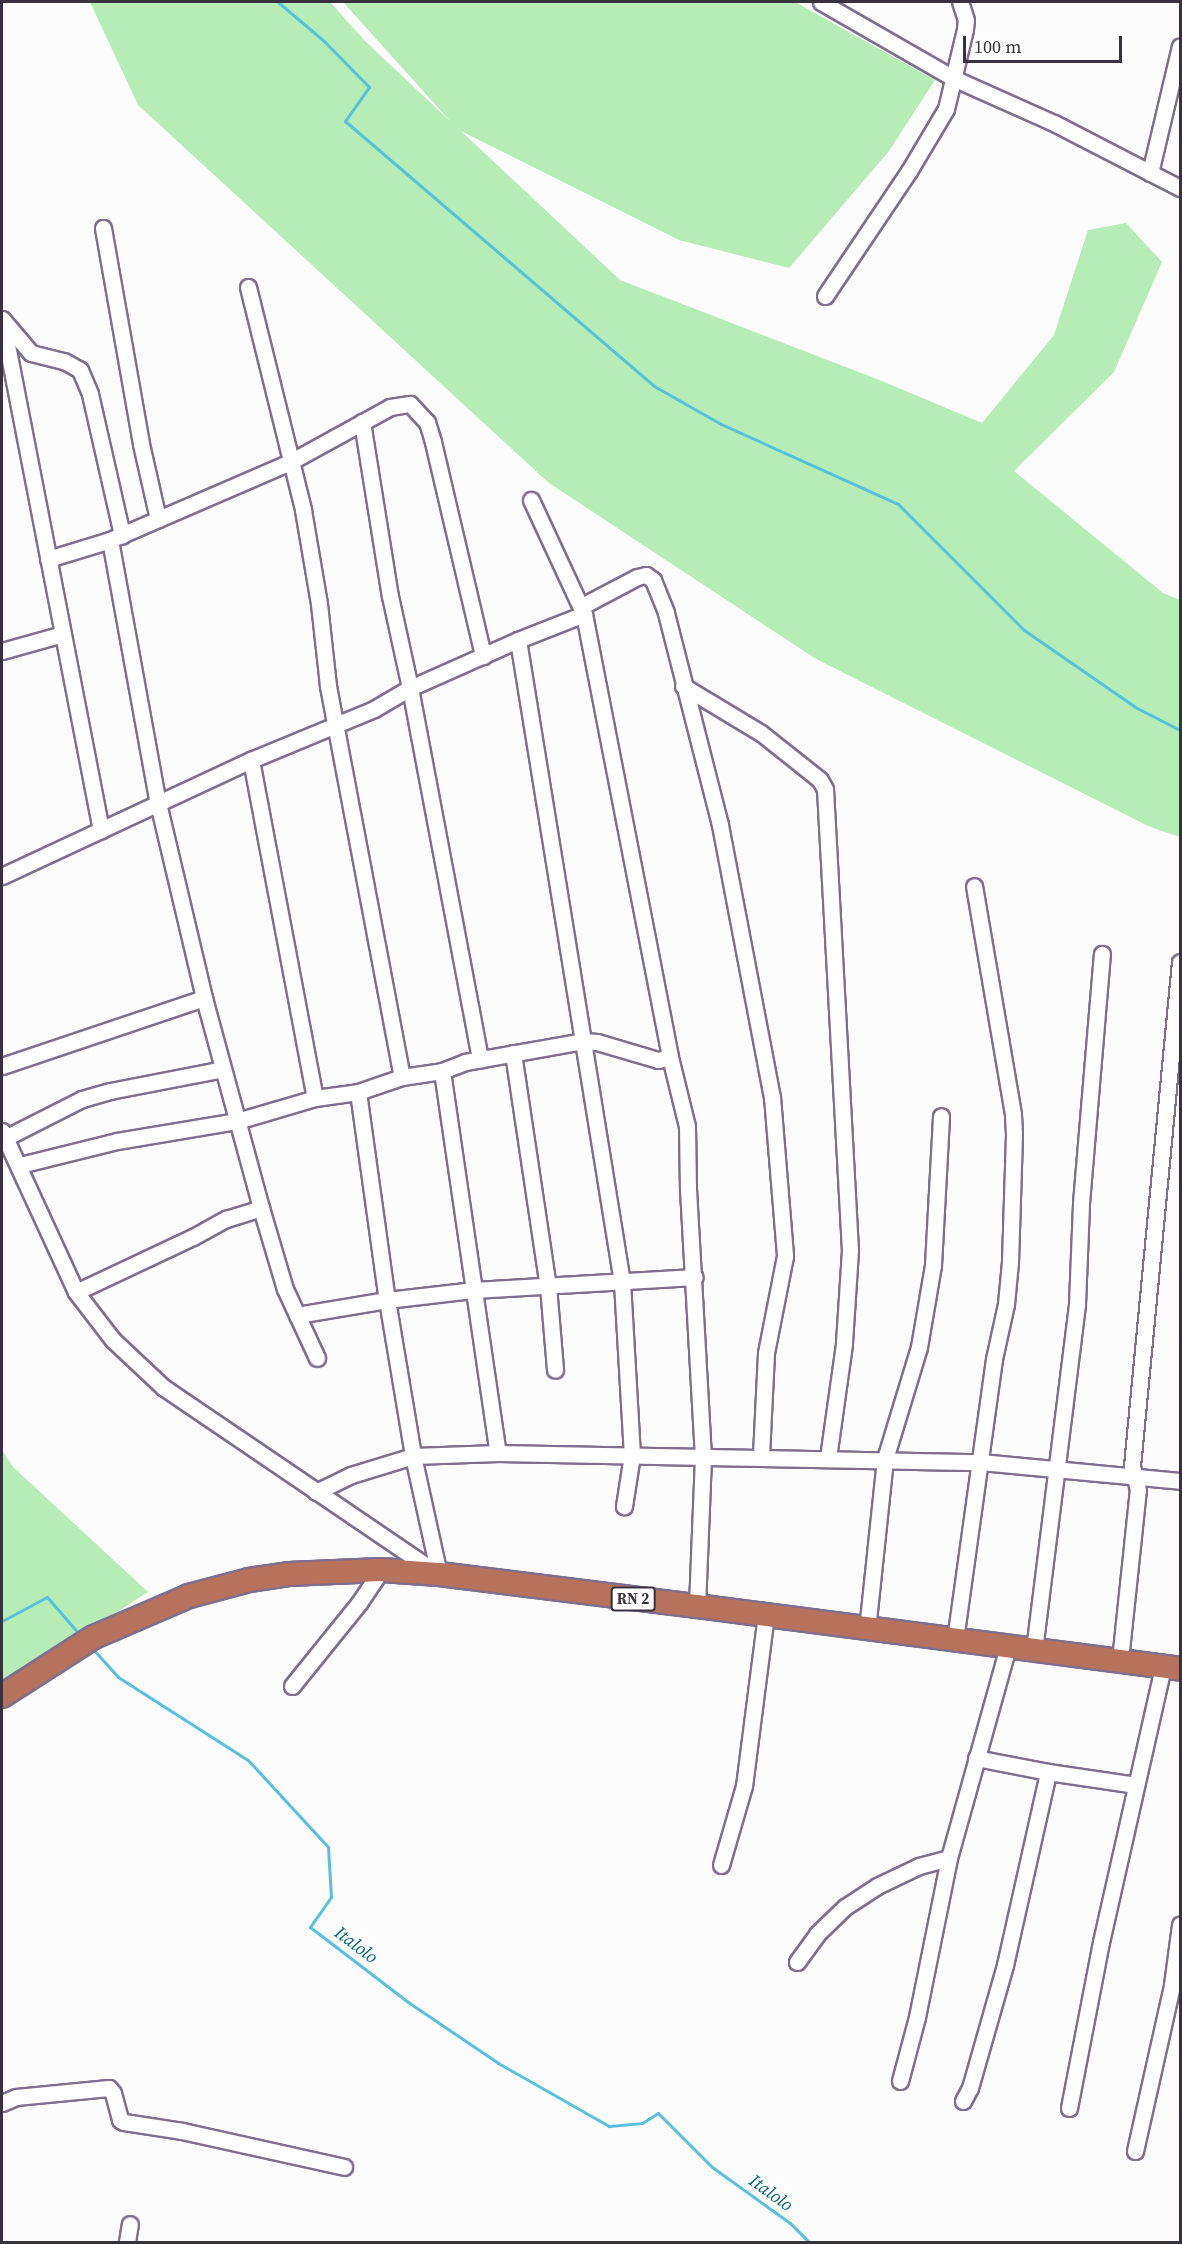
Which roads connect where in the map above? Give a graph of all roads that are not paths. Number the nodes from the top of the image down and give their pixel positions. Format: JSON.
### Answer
{"nodes":[{"id":1,"x":821,"y":2,"type":"edge"},
{"id":2,"x":960,"y":2,"type":"edge"},
{"id":3,"x":1180,"y":46,"type":"edge"},
{"id":4,"x":955,"y":79,"type":"junction"},
{"id":5,"x":1150,"y":173,"type":"junction"},
{"id":6,"x":1180,"y":188,"type":"edge"},
{"id":7,"x":103,"y":228,"type":"dead end"},
{"id":8,"x":248,"y":287,"type":"dead end"},
{"id":9,"x":825,"y":296,"type":"dead end"},
{"id":10,"x":2,"y":319,"type":"edge"},
{"id":11,"x":362,"y":422,"type":"junction"},
{"id":12,"x":290,"y":462,"type":"junction"},
{"id":13,"x":531,"y":500,"type":"dead end"},
{"id":14,"x":158,"y":519,"type":"junction"},
{"id":15,"x":116,"y":537,"type":"junction"},
{"id":16,"x":48,"y":559,"type":"junction"},
{"id":17,"x":583,"y":610,"type":"junction"},
{"id":18,"x":63,"y":634,"type":"junction"},
{"id":19,"x":518,"y":640,"type":"junction"},
{"id":20,"x":2,"y":651,"type":"edge"},
{"id":21,"x":483,"y":656,"type":"junction"},
{"id":22,"x":683,"y":686,"type":"junction"},
{"id":23,"x":410,"y":688,"type":"junction"},
{"id":24,"x":336,"y":725,"type":"junction"},
{"id":25,"x":251,"y":760,"type":"junction"},
{"id":26,"x":159,"y":803,"type":"junction"},
{"id":27,"x":101,"y":830,"type":"junction"},
{"id":28,"x":2,"y":876,"type":"edge"},
{"id":29,"x":974,"y":886,"type":"dead end"},
{"id":30,"x":1102,"y":954,"type":"dead end"},
{"id":31,"x":1180,"y":962,"type":"edge"},
{"id":32,"x":204,"y":998,"type":"junction"},
{"id":33,"x":584,"y":1041,"type":"junction"},
{"id":34,"x":513,"y":1053,"type":"junction"},
{"id":35,"x":670,"y":1057,"type":"junction"},
{"id":36,"x":480,"y":1059,"type":"junction"},
{"id":37,"x":2,"y":1066,"type":"edge"},
{"id":38,"x":223,"y":1069,"type":"junction"},
{"id":39,"x":442,"y":1071,"type":"junction"},
{"id":40,"x":402,"y":1077,"type":"junction"},
{"id":41,"x":358,"y":1092,"type":"junction"},
{"id":42,"x":315,"y":1098,"type":"junction"},
{"id":43,"x":941,"y":1116,"type":"dead end"},
{"id":44,"x":237,"y":1121,"type":"junction"},
{"id":45,"x":3,"y":1135,"type":"edge"},
{"id":46,"x":20,"y":1166,"type":"junction"},
{"id":47,"x":261,"y":1208,"type":"junction"},
{"id":48,"x":695,"y":1277,"type":"junction"},
{"id":49,"x":622,"y":1282,"type":"junction"},
{"id":50,"x":548,"y":1286,"type":"junction"},
{"id":51,"x":474,"y":1290,"type":"junction"},
{"id":52,"x":76,"y":1292,"type":"junction"},
{"id":53,"x":387,"y":1300,"type":"junction"},
{"id":54,"x":297,"y":1315,"type":"junction"},
{"id":55,"x":317,"y":1358,"type":"dead end"},
{"id":56,"x":555,"y":1370,"type":"dead end"},
{"id":57,"x":498,"y":1453,"type":"junction"},
{"id":58,"x":632,"y":1455,"type":"junction"},
{"id":59,"x":413,"y":1456,"type":"junction"},
{"id":60,"x":703,"y":1457,"type":"junction"},
{"id":61,"x":761,"y":1458,"type":"junction"},
{"id":62,"x":828,"y":1458,"type":"junction"},
{"id":63,"x":885,"y":1459,"type":"junction"},
{"id":64,"x":980,"y":1462,"type":"junction"},
{"id":65,"x":1057,"y":1468,"type":"junction"},
{"id":66,"x":1133,"y":1477,"type":"junction"},
{"id":67,"x":1180,"y":1481,"type":"edge"},
{"id":68,"x":316,"y":1492,"type":"junction"},
{"id":69,"x":624,"y":1506,"type":"dead end"},
{"id":70,"x":381,"y":1570,"type":"junction"},
{"id":71,"x":439,"y":1574,"type":"junction"},
{"id":72,"x":697,"y":1606,"type":"junction"},
{"id":73,"x":766,"y":1615,"type":"junction"},
{"id":74,"x":867,"y":1630,"type":"junction"},
{"id":75,"x":955,"y":1640,"type":"junction"},
{"id":76,"x":1008,"y":1646,"type":"junction"},
{"id":77,"x":1034,"y":1650,"type":"junction"},
{"id":78,"x":1120,"y":1660,"type":"junction"},
{"id":79,"x":1172,"y":1668,"type":"edge"},
{"id":80,"x":292,"y":1686,"type":"dead end"},
{"id":81,"x":2,"y":1696,"type":"edge"},
{"id":82,"x":976,"y":1758,"type":"junction"},
{"id":83,"x":1048,"y":1772,"type":"junction"},
{"id":84,"x":1136,"y":1785,"type":"junction"},
{"id":85,"x":949,"y":1858,"type":"junction"},
{"id":86,"x":721,"y":1865,"type":"dead end"},
{"id":87,"x":1180,"y":1925,"type":"edge"},
{"id":88,"x":797,"y":1962,"type":"dead end"},
{"id":89,"x":900,"y":2082,"type":"dead end"},
{"id":90,"x":963,"y":2101,"type":"dead end"},
{"id":91,"x":2,"y":2103,"type":"edge"},
{"id":92,"x":1069,"y":2108,"type":"dead end"},
{"id":93,"x":1135,"y":2151,"type":"dead end"},
{"id":94,"x":344,"y":2167,"type":"dead end"},
{"id":95,"x":130,"y":2224,"type":"dead end"},
{"id":96,"x":127,"y":2242,"type":"edge"}],
"edges":[{"from":1,"to":4,"type":"street"},
{"from":2,"to":4,"type":"street"},
{"from":3,"to":5,"type":"street"},
{"from":4,"to":5,"type":"street"},
{"from":4,"to":9,"type":"street"},
{"from":5,"to":6,"type":"street"},
{"from":7,"to":14,"type":"street"},
{"from":8,"to":12,"type":"street"},
{"from":10,"to":15,"type":"street"},
{"from":10,"to":16,"type":"street"},
{"from":11,"to":12,"type":"street"},
{"from":11,"to":21,"type":"street"},
{"from":11,"to":23,"type":"street"},
{"from":12,"to":14,"type":"street"},
{"from":12,"to":24,"type":"street"},
{"from":13,"to":17,"type":"street"},
{"from":14,"to":15,"type":"street"},
{"from":15,"to":16,"type":"street"},
{"from":15,"to":26,"type":"street"},
{"from":16,"to":18,"type":"street"},
{"from":17,"to":19,"type":"street"},
{"from":17,"to":22,"type":"street"},
{"from":17,"to":35,"type":"street"},
{"from":18,"to":20,"type":"street"},
{"from":18,"to":27,"type":"street"},
{"from":19,"to":21,"type":"street"},
{"from":19,"to":33,"type":"street"},
{"from":21,"to":23,"type":"street"},
{"from":22,"to":61,"type":"street"},
{"from":22,"to":62,"type":"street"},
{"from":23,"to":24,"type":"street"},
{"from":23,"to":36,"type":"street"},
{"from":24,"to":25,"type":"street"},
{"from":24,"to":40,"type":"street"},
{"from":25,"to":26,"type":"street"},
{"from":25,"to":42,"type":"street"},
{"from":26,"to":27,"type":"street"},
{"from":26,"to":32,"type":"street"},
{"from":27,"to":28,"type":"street"},
{"from":29,"to":64,"type":"street"},
{"from":30,"to":65,"type":"street"},
{"from":31,"to":66,"type":"street"},
{"from":32,"to":37,"type":"street"},
{"from":32,"to":38,"type":"street"},
{"from":33,"to":34,"type":"street"},
{"from":33,"to":35,"type":"street"},
{"from":33,"to":49,"type":"street"},
{"from":34,"to":36,"type":"street"},
{"from":34,"to":50,"type":"street"},
{"from":35,"to":48,"type":"street"},
{"from":36,"to":39,"type":"street"},
{"from":38,"to":44,"type":"street"},
{"from":38,"to":45,"type":"street"},
{"from":39,"to":40,"type":"street"},
{"from":39,"to":51,"type":"street"},
{"from":40,"to":41,"type":"street"},
{"from":41,"to":42,"type":"street"},
{"from":41,"to":53,"type":"street"},
{"from":42,"to":44,"type":"street"},
{"from":43,"to":63,"type":"street"},
{"from":44,"to":46,"type":"street"},
{"from":44,"to":47,"type":"street"},
{"from":45,"to":46,"type":"street"},
{"from":46,"to":52,"type":"street"},
{"from":47,"to":52,"type":"street"},
{"from":47,"to":54,"type":"street"},
{"from":48,"to":49,"type":"street"},
{"from":48,"to":60,"type":"street"},
{"from":49,"to":50,"type":"street"},
{"from":49,"to":58,"type":"street"},
{"from":50,"to":51,"type":"street"},
{"from":50,"to":56,"type":"street"},
{"from":51,"to":53,"type":"street"},
{"from":51,"to":57,"type":"street"},
{"from":52,"to":68,"type":"street"},
{"from":53,"to":54,"type":"street"},
{"from":53,"to":59,"type":"street"},
{"from":54,"to":55,"type":"street"},
{"from":57,"to":58,"type":"street"},
{"from":57,"to":59,"type":"street"},
{"from":58,"to":60,"type":"street"},
{"from":58,"to":69,"type":"street"},
{"from":59,"to":68,"type":"street"},
{"from":59,"to":71,"type":"street"},
{"from":60,"to":61,"type":"street"},
{"from":60,"to":72,"type":"street"},
{"from":61,"to":62,"type":"street"},
{"from":62,"to":63,"type":"street"},
{"from":63,"to":64,"type":"street"},
{"from":63,"to":74,"type":"street"},
{"from":64,"to":65,"type":"street"},
{"from":64,"to":75,"type":"street"},
{"from":65,"to":66,"type":"street"},
{"from":65,"to":77,"type":"street"},
{"from":66,"to":67,"type":"street"},
{"from":66,"to":78,"type":"street"},
{"from":68,"to":71,"type":"street"},
{"from":70,"to":71,"type":"highway","number":"RN 2"},
{"from":70,"to":80,"type":"street"},
{"from":70,"to":81,"type":"highway","number":"RN 2"},
{"from":71,"to":72,"type":"highway","number":"RN 2"},
{"from":72,"to":73,"type":"highway","number":"RN 2"},
{"from":73,"to":74,"type":"highway","number":"RN 2"},
{"from":73,"to":86,"type":"street"},
{"from":74,"to":75,"type":"highway","number":"RN 2"},
{"from":75,"to":76,"type":"highway","number":"RN 2"},
{"from":76,"to":77,"type":"highway","number":"RN 2"},
{"from":76,"to":82,"type":"street"},
{"from":77,"to":78,"type":"highway","number":"RN 2"},
{"from":78,"to":79,"type":"highway","number":"RN 2"},
{"from":79,"to":84,"type":"street"},
{"from":82,"to":83,"type":"street"},
{"from":82,"to":85,"type":"street"},
{"from":83,"to":84,"type":"street"},
{"from":83,"to":90,"type":"street"},
{"from":84,"to":92,"type":"street"},
{"from":85,"to":88,"type":"street"},
{"from":85,"to":89,"type":"street"},
{"from":87,"to":93,"type":"street"},
{"from":91,"to":94,"type":"street"},
{"from":95,"to":96,"type":"street"}]}
